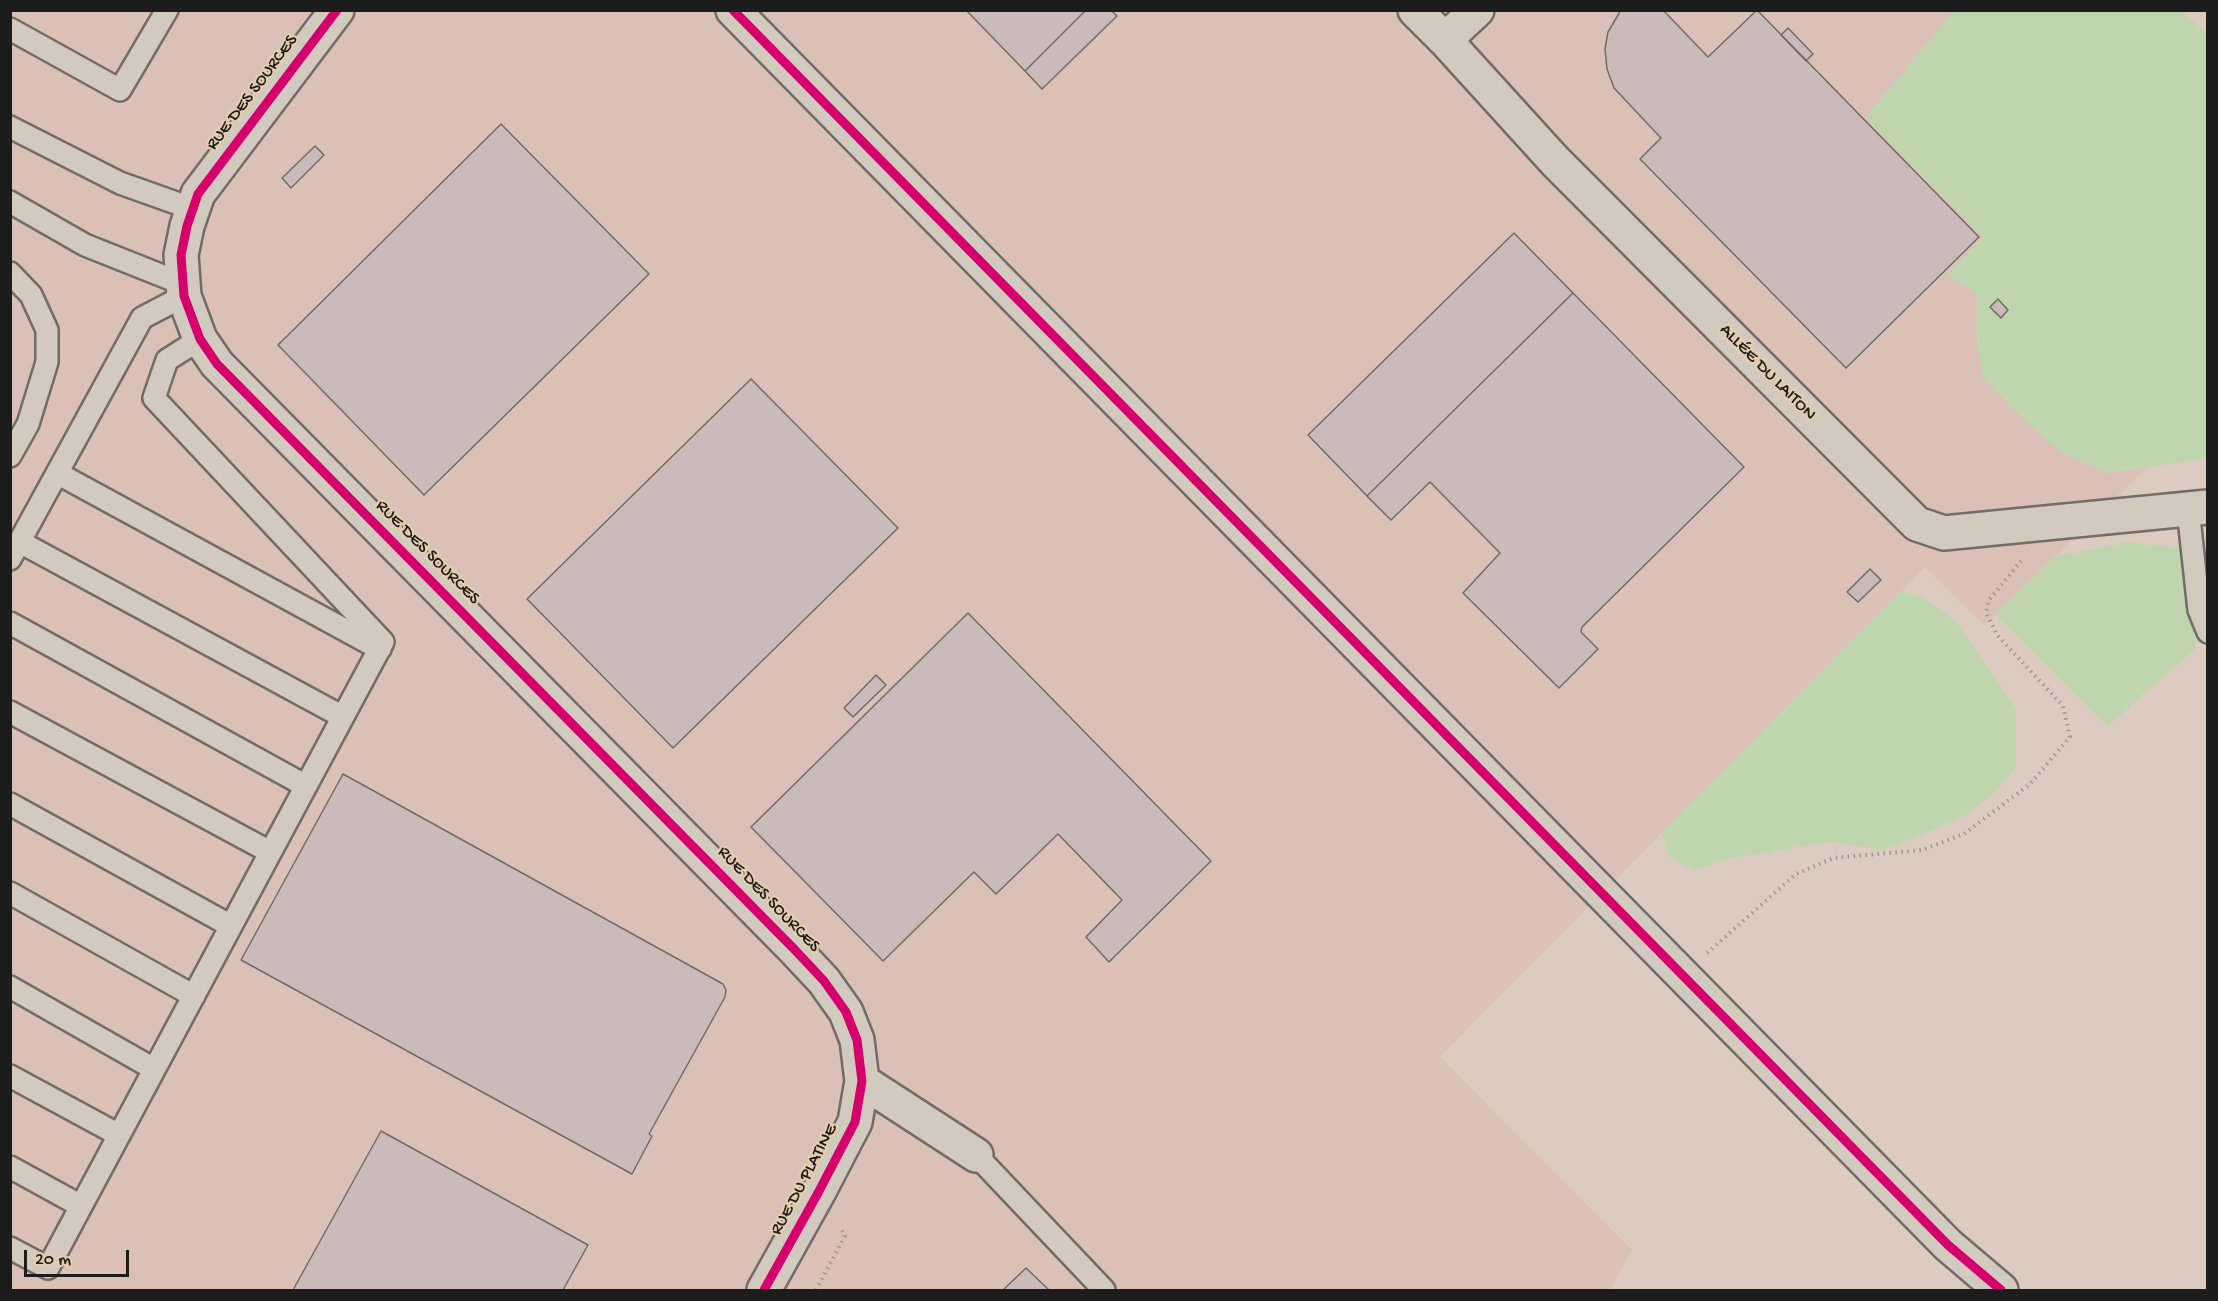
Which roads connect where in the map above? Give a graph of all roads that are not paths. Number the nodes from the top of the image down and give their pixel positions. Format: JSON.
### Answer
{"nodes":[{"id":1,"x":167,"y":10,"type":"edge"},
{"id":2,"x":337,"y":10,"type":"edge"},
{"id":3,"x":733,"y":10,"type":"edge"},
{"id":4,"x":1415,"y":10,"type":"edge"},
{"id":5,"x":1477,"y":10,"type":"edge"},
{"id":6,"x":10,"y":29,"type":"edge"},
{"id":7,"x":1445,"y":40,"type":"junction"},
{"id":8,"x":10,"y":127,"type":"edge"},
{"id":9,"x":10,"y":202,"type":"edge"},
{"id":10,"x":193,"y":209,"type":"junction"},
{"id":11,"x":10,"y":273,"type":"edge"},
{"id":12,"x":184,"y":290,"type":"junction"},
{"id":13,"x":200,"y":339,"type":"junction"},
{"id":14,"x":10,"y":456,"type":"edge"},
{"id":15,"x":57,"y":473,"type":"junction"},
{"id":16,"x":2198,"y":508,"type":"edge"},
{"id":17,"x":15,"y":551,"type":"edge"},
{"id":18,"x":10,"y":623,"type":"edge"},
{"id":19,"x":2208,"y":632,"type":"edge"},
{"id":20,"x":380,"y":649,"type":"junction"},
{"id":21,"x":10,"y":712,"type":"edge"},
{"id":22,"x":343,"y":717,"type":"junction"},
{"id":23,"x":306,"y":786,"type":"junction"},
{"id":24,"x":10,"y":804,"type":"edge"},
{"id":25,"x":270,"y":852,"type":"junction"},
{"id":26,"x":10,"y":893,"type":"edge"},
{"id":27,"x":231,"y":926,"type":"junction"},
{"id":28,"x":10,"y":987,"type":"edge"},
{"id":29,"x":194,"y":996,"type":"junction"},
{"id":30,"x":154,"y":1069,"type":"junction"},
{"id":31,"x":10,"y":1076,"type":"edge"},
{"id":32,"x":861,"y":1081,"type":"junction"},
{"id":33,"x":119,"y":1135,"type":"junction"},
{"id":34,"x":976,"y":1155,"type":"joint"},
{"id":35,"x":10,"y":1167,"type":"edge"},
{"id":36,"x":81,"y":1206,"type":"junction"},
{"id":37,"x":10,"y":1248,"type":"edge"},
{"id":38,"x":764,"y":1290,"type":"edge"},
{"id":39,"x":1104,"y":1290,"type":"edge"},
{"id":40,"x":2001,"y":1290,"type":"edge"}],
"edges":[{"from":1,"to":6,"type":"lane"},
{"from":2,"to":10,"type":"street","name":"RUE DES SOURCES"},
{"from":3,"to":40,"type":"street"},
{"from":4,"to":7,"type":"street","name":"ALLÉE DU LAITON"},
{"from":5,"to":7,"type":"street"},
{"from":7,"to":16,"type":"street","name":"ALLÉE DU LAITON"},
{"from":8,"to":10,"type":"lane"},
{"from":9,"to":12,"type":"lane"},
{"from":10,"to":12,"type":"street","name":"RUE DES SOURCES"},
{"from":11,"to":14,"type":"lane"},
{"from":12,"to":13,"type":"street","name":"RUE DES SOURCES"},
{"from":12,"to":15,"type":"lane"},
{"from":13,"to":20,"type":"lane"},
{"from":13,"to":32,"type":"street","name":"RUE DES SOURCES"},
{"from":15,"to":17,"type":"lane"},
{"from":15,"to":20,"type":"lane"},
{"from":16,"to":19,"type":"lane"},
{"from":17,"to":22,"type":"lane"},
{"from":18,"to":23,"type":"lane"},
{"from":20,"to":22,"type":"lane"},
{"from":21,"to":25,"type":"lane"},
{"from":22,"to":23,"type":"lane"},
{"from":23,"to":25,"type":"lane"},
{"from":24,"to":27,"type":"lane"},
{"from":25,"to":27,"type":"lane"},
{"from":26,"to":29,"type":"lane"},
{"from":27,"to":29,"type":"lane"},
{"from":28,"to":30,"type":"lane"},
{"from":29,"to":30,"type":"lane"},
{"from":30,"to":33,"type":"lane"},
{"from":31,"to":33,"type":"lane"},
{"from":32,"to":34,"type":"street"},
{"from":32,"to":38,"type":"street","name":"RUE DU PLATINE"},
{"from":33,"to":36,"type":"lane"},
{"from":34,"to":39,"type":"lane"},
{"from":35,"to":36,"type":"lane"},
{"from":36,"to":37,"type":"lane"}]}
